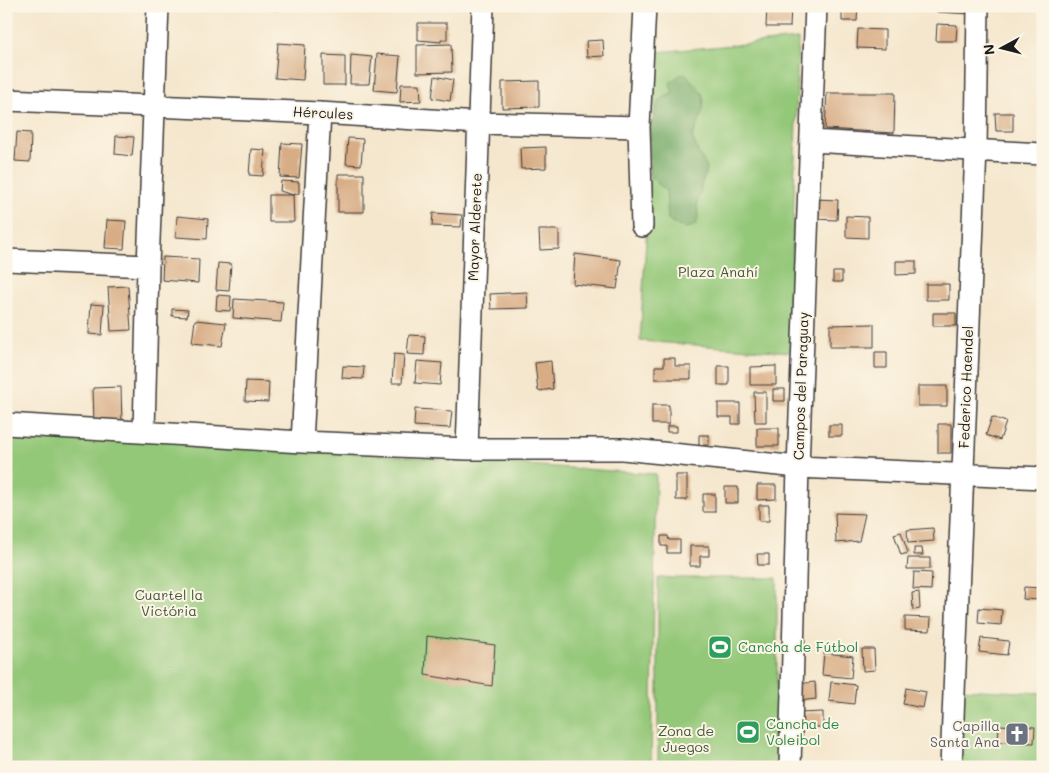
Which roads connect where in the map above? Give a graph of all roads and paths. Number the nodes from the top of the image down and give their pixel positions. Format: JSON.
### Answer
{"nodes":[{"id":1,"x":158,"y":6,"type":"edge"},
{"id":2,"x":483,"y":6,"type":"edge"},
{"id":3,"x":645,"y":6,"type":"edge"},
{"id":4,"x":816,"y":6,"type":"edge"},
{"id":5,"x":978,"y":6,"type":"edge"},
{"id":6,"x":6,"y":100,"type":"edge"},
{"id":7,"x":154,"y":106,"type":"junction"},
{"id":8,"x":320,"y":113,"type":"junction"},
{"id":9,"x":479,"y":123,"type":"junction"},
{"id":10,"x":639,"y":127,"type":"junction"},
{"id":11,"x":811,"y":142,"type":"junction"},
{"id":12,"x":976,"y":149,"type":"junction"},
{"id":13,"x":1043,"y":154,"type":"edge"},
{"id":14,"x":642,"y":226,"type":"dead end"},
{"id":15,"x":6,"y":260,"type":"edge"},
{"id":16,"x":148,"y":266,"type":"junction"},
{"id":17,"x":6,"y":424,"type":"edge"},
{"id":18,"x":144,"y":432,"type":"junction"},
{"id":19,"x":302,"y":442,"type":"junction"},
{"id":20,"x":467,"y":449,"type":"junction"},
{"id":21,"x":798,"y":467,"type":"junction"},
{"id":22,"x":963,"y":474,"type":"junction"},
{"id":23,"x":1043,"y":478,"type":"edge"},
{"id":24,"x":790,"y":767,"type":"edge"},
{"id":25,"x":951,"y":767,"type":"edge"}],
"edges":[{"from":1,"to":7,"type":"street"},
{"from":2,"to":9,"type":"street","name":"Mayor Alderete"},
{"from":3,"to":10,"type":"street"},
{"from":4,"to":11,"type":"street","name":"Campos del Paraguay"},
{"from":5,"to":12,"type":"street","name":"Federico Haendel"},
{"from":6,"to":7,"type":"street","name":"Hércules"},
{"from":7,"to":8,"type":"street","name":"Hércules"},
{"from":7,"to":16,"type":"street"},
{"from":8,"to":9,"type":"street","name":"Hércules"},
{"from":8,"to":19,"type":"street"},
{"from":9,"to":10,"type":"street","name":"Hércules"},
{"from":9,"to":20,"type":"street","name":"Mayor Alderete"},
{"from":10,"to":14,"type":"street"},
{"from":11,"to":12,"type":"street"},
{"from":11,"to":21,"type":"street","name":"Campos del Paraguay"},
{"from":12,"to":13,"type":"street"},
{"from":12,"to":22,"type":"street","name":"Federico Haendel"},
{"from":15,"to":16,"type":"street"},
{"from":16,"to":18,"type":"street"},
{"from":17,"to":18,"type":"street"},
{"from":18,"to":19,"type":"street"},
{"from":19,"to":20,"type":"street"},
{"from":20,"to":21,"type":"street"},
{"from":21,"to":22,"type":"street"},
{"from":21,"to":24,"type":"street","name":"Campos del Paraguay"},
{"from":22,"to":23,"type":"street"},
{"from":22,"to":25,"type":"street","name":"Federico Haendel"}]}
